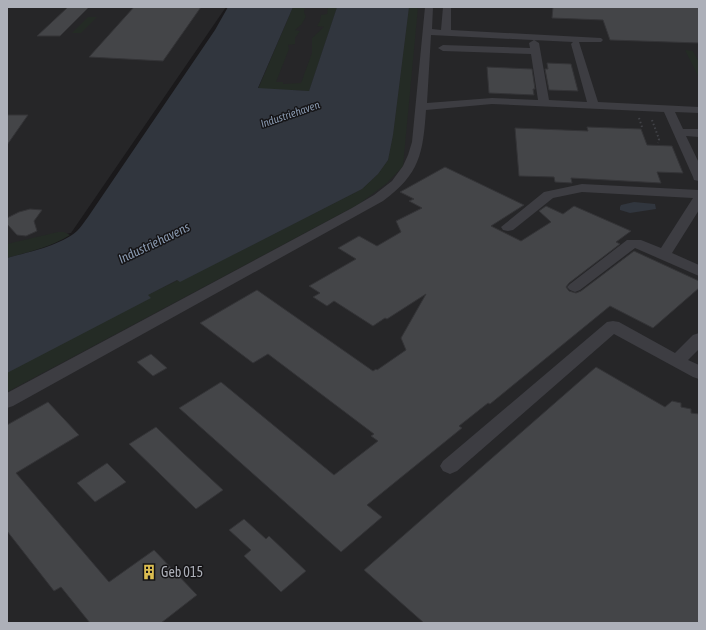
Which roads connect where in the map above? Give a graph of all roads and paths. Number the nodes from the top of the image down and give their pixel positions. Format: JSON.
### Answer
{"nodes":[{"id":1,"x":429,"y":7,"type":"edge"},
{"id":2,"x":447,"y":7,"type":"edge"},
{"id":3,"x":427,"y":32,"type":"junction"},
{"id":4,"x":446,"y":33,"type":"junction"},
{"id":5,"x":598,"y":40,"type":"dead end"},
{"id":6,"x":576,"y":44,"type":"dead end"},
{"id":7,"x":443,"y":48,"type":"dead end"},
{"id":8,"x":422,"y":100,"type":"junction"},
{"id":9,"x":544,"y":103,"type":"junction"},
{"id":10,"x":593,"y":105,"type":"junction"},
{"id":11,"x":668,"y":109,"type":"junction"},
{"id":12,"x":699,"y":110,"type":"edge"},
{"id":13,"x":679,"y":132,"type":"junction"},
{"id":14,"x":699,"y":133,"type":"edge"},
{"id":15,"x":694,"y":155,"type":"edge"},
{"id":16,"x":699,"y":177,"type":"edge"},
{"id":17,"x":699,"y":194,"type":"edge"},
{"id":18,"x":699,"y":199,"type":"edge"},
{"id":19,"x":508,"y":227,"type":"dead end"},
{"id":20,"x":664,"y":254,"type":"junction"},
{"id":21,"x":699,"y":271,"type":"edge"},
{"id":22,"x":575,"y":287,"type":"dead end"},
{"id":23,"x":699,"y":339,"type":"edge"},
{"id":24,"x":677,"y":360,"type":"junction"},
{"id":25,"x":699,"y":373,"type":"edge"},
{"id":26,"x":7,"y":401,"type":"edge"},
{"id":27,"x":450,"y":466,"type":"dead end"}],
"edges":[{"from":1,"to":3,"type":"street"},
{"from":2,"to":4,"type":"street"},
{"from":3,"to":4,"type":"street"},
{"from":3,"to":8,"type":"street"},
{"from":4,"to":5,"type":"street"},
{"from":6,"to":10,"type":"street"},
{"from":7,"to":9,"type":"street"},
{"from":8,"to":9,"type":"street"},
{"from":8,"to":26,"type":"street"},
{"from":9,"to":10,"type":"street"},
{"from":10,"to":11,"type":"street"},
{"from":11,"to":12,"type":"street"},
{"from":11,"to":13,"type":"street"},
{"from":13,"to":14,"type":"street"},
{"from":13,"to":15,"type":"street"},
{"from":15,"to":16,"type":"street"},
{"from":17,"to":19,"type":"street"},
{"from":18,"to":20,"type":"street"},
{"from":20,"to":21,"type":"street"},
{"from":20,"to":22,"type":"street"},
{"from":23,"to":24,"type":"street"},
{"from":24,"to":25,"type":"street"},
{"from":24,"to":27,"type":"street"}]}
